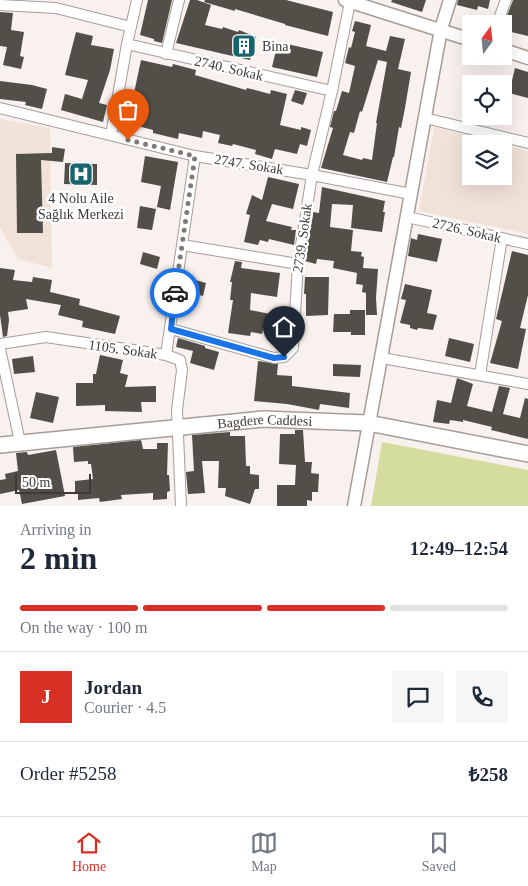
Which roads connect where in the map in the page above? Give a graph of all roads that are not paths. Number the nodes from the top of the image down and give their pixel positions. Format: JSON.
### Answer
{"nodes":[{"id":1,"x":138,"y":0,"type":"edge"},
{"id":2,"x":179,"y":0,"type":"edge"},
{"id":3,"x":450,"y":0,"type":"edge"},
{"id":4,"x":506,"y":0,"type":"edge"},
{"id":5,"x":348,"y":1,"type":"edge"},
{"id":6,"x":0,"y":5,"type":"edge"},
{"id":7,"x":378,"y":5,"type":"edge"},
{"id":8,"x":500,"y":15,"type":"edge"},
{"id":9,"x":131,"y":27,"type":"junction"},
{"id":10,"x":441,"y":29,"type":"junction"},
{"id":11,"x":462,"y":37,"type":"edge"},
{"id":12,"x":127,"y":44,"type":"junction"},
{"id":13,"x":512,"y":53,"type":"edge"},
{"id":14,"x":166,"y":54,"type":"junction"},
{"id":15,"x":528,"y":58,"type":"edge"},
{"id":16,"x":332,"y":91,"type":"junction"},
{"id":17,"x":0,"y":108,"type":"edge"},
{"id":18,"x":425,"y":118,"type":"junction"},
{"id":19,"x":111,"y":135,"type":"junction"},
{"id":20,"x":528,"y":143,"type":"edge"},
{"id":21,"x":195,"y":156,"type":"junction"},
{"id":22,"x":312,"y":175,"type":"junction"},
{"id":23,"x":411,"y":194,"type":"junction"},
{"id":24,"x":407,"y":217,"type":"junction"},
{"id":25,"x":502,"y":238,"type":"junction"},
{"id":26,"x":528,"y":244,"type":"edge"},
{"id":27,"x":182,"y":245,"type":"junction"},
{"id":28,"x":298,"y":264,"type":"junction"},
{"id":29,"x":171,"y":329,"type":"junction"},
{"id":30,"x":0,"y":344,"type":"edge"},
{"id":31,"x":0,"y":349,"type":"edge"},
{"id":32,"x":166,"y":355,"type":"junction"},
{"id":33,"x":382,"y":358,"type":"junction"},
{"id":34,"x":480,"y":375,"type":"junction"},
{"id":35,"x":528,"y":384,"type":"edge"},
{"id":36,"x":368,"y":423,"type":"junction"},
{"id":37,"x":178,"y":426,"type":"junction"},
{"id":38,"x":20,"y":442,"type":"junction"},
{"id":39,"x":0,"y":444,"type":"edge"},
{"id":40,"x":528,"y":454,"type":"edge"},
{"id":41,"x":181,"y":506,"type":"edge"},
{"id":42,"x":354,"y":506,"type":"edge"}],
"edges":[{"from":1,"to":9,"type":"street"},
{"from":2,"to":14,"type":"street"},
{"from":3,"to":10,"type":"street"},
{"from":4,"to":8,"type":"street"},
{"from":5,"to":7,"type":"street"},
{"from":5,"to":16,"type":"street","name":"2739. Sokak"},
{"from":6,"to":9,"type":"street"},
{"from":7,"to":10,"type":"street"},
{"from":9,"to":12,"type":"street"},
{"from":10,"to":11,"type":"street"},
{"from":10,"to":18,"type":"street"},
{"from":12,"to":14,"type":"street","name":"2740. Sokak"},
{"from":12,"to":19,"type":"street"},
{"from":13,"to":15,"type":"street"},
{"from":14,"to":16,"type":"street","name":"2740. Sokak"},
{"from":16,"to":22,"type":"street","name":"2739. Sokak"},
{"from":17,"to":19,"type":"street","name":"2747. Sokak"},
{"from":18,"to":20,"type":"street"},
{"from":18,"to":23,"type":"street"},
{"from":19,"to":21,"type":"street","name":"2747. Sokak"},
{"from":21,"to":22,"type":"street","name":"2747. Sokak"},
{"from":21,"to":27,"type":"street"},
{"from":22,"to":23,"type":"street","name":"2747. Sokak"},
{"from":22,"to":28,"type":"street","name":"2739. Sokak"},
{"from":23,"to":24,"type":"street"},
{"from":24,"to":25,"type":"street","name":"2726. Sokak"},
{"from":24,"to":33,"type":"street"},
{"from":25,"to":26,"type":"street","name":"2726. Sokak"},
{"from":25,"to":34,"type":"street"},
{"from":27,"to":28,"type":"street"},
{"from":27,"to":29,"type":"street"},
{"from":28,"to":29,"type":"street","name":"2739. Sokak"},
{"from":29,"to":32,"type":"street"},
{"from":30,"to":32,"type":"street","name":"1105. Sokak"},
{"from":31,"to":38,"type":"street"},
{"from":32,"to":37,"type":"street","name":"1105. Sokak"},
{"from":33,"to":34,"type":"street"},
{"from":33,"to":36,"type":"street"},
{"from":34,"to":35,"type":"street"},
{"from":36,"to":37,"type":"main road","name":"Bagdere Caddesi"},
{"from":36,"to":40,"type":"main road","name":"Bagdere Caddesi"},
{"from":36,"to":42,"type":"street"},
{"from":37,"to":38,"type":"main road","name":"Bagdere Caddesi"},
{"from":37,"to":41,"type":"street"},
{"from":38,"to":39,"type":"main road","name":"Bagdere Caddesi"}]}
